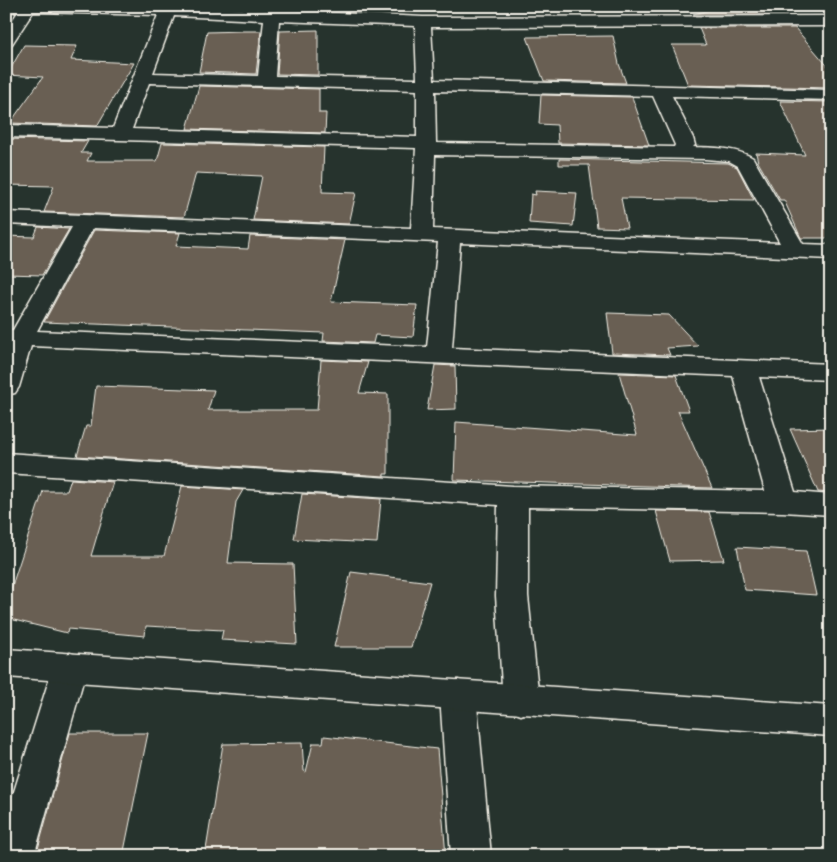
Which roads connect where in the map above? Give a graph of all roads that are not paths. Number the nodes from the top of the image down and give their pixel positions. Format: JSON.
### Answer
{"nodes":[{"id":1,"x":192,"y":6,"type":"edge"},
{"id":2,"x":350,"y":6,"type":"edge"},
{"id":3,"x":477,"y":6,"type":"edge"},
{"id":4,"x":616,"y":6,"type":"edge"},
{"id":5,"x":732,"y":6,"type":"edge"},
{"id":6,"x":6,"y":7,"type":"edge"},
{"id":7,"x":29,"y":7,"type":"edge"},
{"id":8,"x":94,"y":7,"type":"edge"},
{"id":9,"x":168,"y":11,"type":"junction"},
{"id":10,"x":272,"y":15,"type":"junction"},
{"id":11,"x":369,"y":19,"type":"junction"},
{"id":12,"x":831,"y":21,"type":"edge"},
{"id":13,"x":423,"y":22,"type":"junction"},
{"id":14,"x":765,"y":22,"type":"junction"},
{"id":15,"x":503,"y":23,"type":"junction"},
{"id":16,"x":648,"y":23,"type":"junction"},
{"id":17,"x":6,"y":42,"type":"edge"},
{"id":18,"x":142,"y":78,"type":"junction"},
{"id":19,"x":266,"y":81,"type":"junction"},
{"id":20,"x":426,"y":84,"type":"junction"},
{"id":21,"x":660,"y":91,"type":"junction"},
{"id":22,"x":831,"y":95,"type":"edge"},
{"id":23,"x":6,"y":131,"type":"edge"},
{"id":24,"x":121,"y":133,"type":"junction"},
{"id":25,"x":426,"y":146,"type":"junction"},
{"id":26,"x":680,"y":153,"type":"junction"},
{"id":27,"x":6,"y":218,"type":"edge"},
{"id":28,"x":88,"y":220,"type":"junction"},
{"id":29,"x":422,"y":235,"type":"junction"},
{"id":30,"x":450,"y":236,"type":"junction"},
{"id":31,"x":795,"y":250,"type":"junction"},
{"id":32,"x":831,"y":252,"type":"edge"},
{"id":33,"x":14,"y":337,"type":"edge"},
{"id":34,"x":439,"y":355,"type":"junction"},
{"id":35,"x":744,"y":369,"type":"junction"},
{"id":36,"x":831,"y":372,"type":"edge"},
{"id":37,"x":6,"y":387,"type":"edge"},
{"id":38,"x":6,"y":463,"type":"edge"},
{"id":39,"x":513,"y":496,"type":"junction"},
{"id":40,"x":783,"y":502,"type":"junction"},
{"id":41,"x":831,"y":505,"type":"edge"},
{"id":42,"x":6,"y":663,"type":"edge"},
{"id":43,"x":70,"y":667,"type":"junction"},
{"id":44,"x":458,"y":695,"type":"junction"},
{"id":45,"x":522,"y":700,"type":"junction"},
{"id":46,"x":831,"y":721,"type":"edge"},
{"id":47,"x":14,"y":856,"type":"edge"},
{"id":48,"x":471,"y":856,"type":"edge"}],
"edges":[{"from":1,"to":9,"type":"street"},
{"from":2,"to":11,"type":"street"},
{"from":3,"to":15,"type":"street"},
{"from":4,"to":16,"type":"street"},
{"from":5,"to":14,"type":"street"},
{"from":6,"to":7,"type":"street"},
{"from":7,"to":8,"type":"street"},
{"from":7,"to":17,"type":"street"},
{"from":8,"to":9,"type":"street"},
{"from":9,"to":10,"type":"street"},
{"from":9,"to":18,"type":"street"},
{"from":10,"to":11,"type":"street"},
{"from":10,"to":19,"type":"street"},
{"from":11,"to":13,"type":"street"},
{"from":12,"to":14,"type":"street"},
{"from":13,"to":15,"type":"street"},
{"from":13,"to":20,"type":"street"},
{"from":14,"to":16,"type":"street"},
{"from":15,"to":16,"type":"street"},
{"from":18,"to":19,"type":"street"},
{"from":18,"to":24,"type":"street"},
{"from":19,"to":20,"type":"street"},
{"from":20,"to":21,"type":"street"},
{"from":20,"to":25,"type":"street"},
{"from":21,"to":22,"type":"street"},
{"from":21,"to":26,"type":"street"},
{"from":23,"to":24,"type":"street"},
{"from":24,"to":25,"type":"street"},
{"from":25,"to":26,"type":"street"},
{"from":25,"to":29,"type":"street"},
{"from":26,"to":31,"type":"street"},
{"from":27,"to":28,"type":"street"},
{"from":28,"to":29,"type":"street"},
{"from":28,"to":33,"type":"street"},
{"from":29,"to":30,"type":"street"},
{"from":30,"to":31,"type":"street"},
{"from":30,"to":34,"type":"street"},
{"from":31,"to":32,"type":"street"},
{"from":33,"to":34,"type":"street"},
{"from":33,"to":37,"type":"street"},
{"from":34,"to":35,"type":"street"},
{"from":35,"to":36,"type":"street"},
{"from":35,"to":40,"type":"street"},
{"from":38,"to":39,"type":"street"},
{"from":39,"to":40,"type":"street"},
{"from":39,"to":45,"type":"street"},
{"from":40,"to":41,"type":"street"},
{"from":42,"to":43,"type":"street"},
{"from":43,"to":44,"type":"street"},
{"from":43,"to":47,"type":"street"},
{"from":44,"to":45,"type":"street"},
{"from":44,"to":48,"type":"street"},
{"from":45,"to":46,"type":"street"}]}
